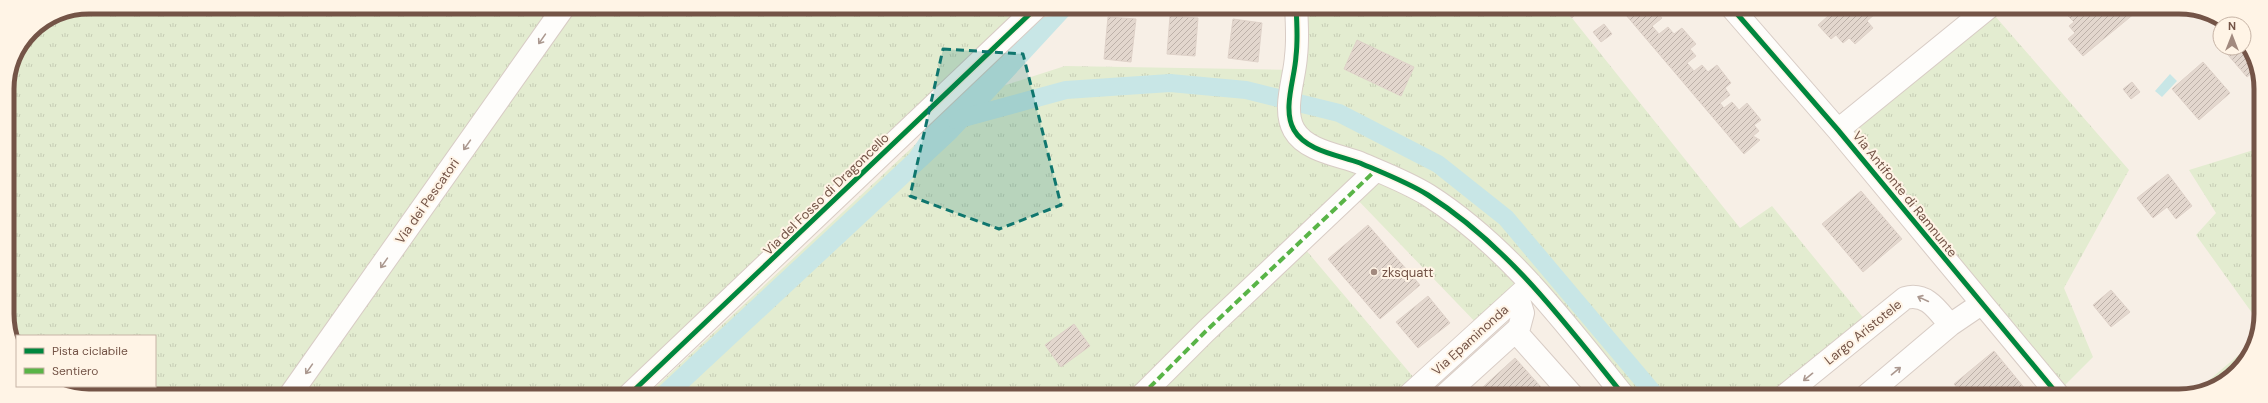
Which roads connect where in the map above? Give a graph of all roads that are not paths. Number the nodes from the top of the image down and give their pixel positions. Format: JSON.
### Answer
{"nodes":[{"id":1,"x":559,"y":14,"type":"edge"},
{"id":2,"x":1030,"y":14,"type":"edge"},
{"id":3,"x":1296,"y":14,"type":"edge"},
{"id":4,"x":1737,"y":14,"type":"edge"},
{"id":5,"x":1981,"y":14,"type":"edge"},
{"id":6,"x":1838,"y":130,"type":"junction"},
{"id":7,"x":1376,"y":170,"type":"junction"},
{"id":8,"x":1525,"y":291,"type":"junction"},
{"id":9,"x":1981,"y":304,"type":"junction"},
{"id":10,"x":1950,"y":326,"type":"junction"},
{"id":11,"x":1516,"y":332,"type":"junction"},
{"id":12,"x":294,"y":389,"type":"edge"},
{"id":13,"x":636,"y":389,"type":"edge"},
{"id":14,"x":1148,"y":389,"type":"edge"},
{"id":15,"x":1416,"y":389,"type":"edge"},
{"id":16,"x":1452,"y":389,"type":"edge"},
{"id":17,"x":1567,"y":389,"type":"edge"},
{"id":18,"x":1617,"y":389,"type":"edge"},
{"id":19,"x":1793,"y":389,"type":"edge"},
{"id":20,"x":1874,"y":389,"type":"edge"},
{"id":21,"x":2053,"y":389,"type":"edge"}],
"edges":[{"from":1,"to":12,"type":"street","name":"Via dei Pescatori","one_way":true},
{"from":2,"to":13,"type":"street","name":"Via del Fosso di Dragoncello"},
{"from":3,"to":7,"type":"street"},
{"from":4,"to":6,"type":"street","name":"Via Antifonte di Ramnunte"},
{"from":5,"to":6,"type":"street"},
{"from":6,"to":9,"type":"street","name":"Via Antifonte di Ramnunte"},
{"from":7,"to":8,"type":"street"},
{"from":7,"to":14,"type":"street"},
{"from":8,"to":11,"type":"street"},
{"from":8,"to":15,"type":"street","name":"Via Epaminonda"},
{"from":8,"to":18,"type":"street"},
{"from":9,"to":10,"type":"street"},
{"from":9,"to":21,"type":"street","name":"Via Antifonte di Ramnunte"},
{"from":10,"to":19,"type":"street","name":"Largo Aristotele","one_way":true},
{"from":20,"to":10,"type":"street","one_way":true},
{"from":11,"to":16,"type":"street"},
{"from":11,"to":17,"type":"street"}]}
